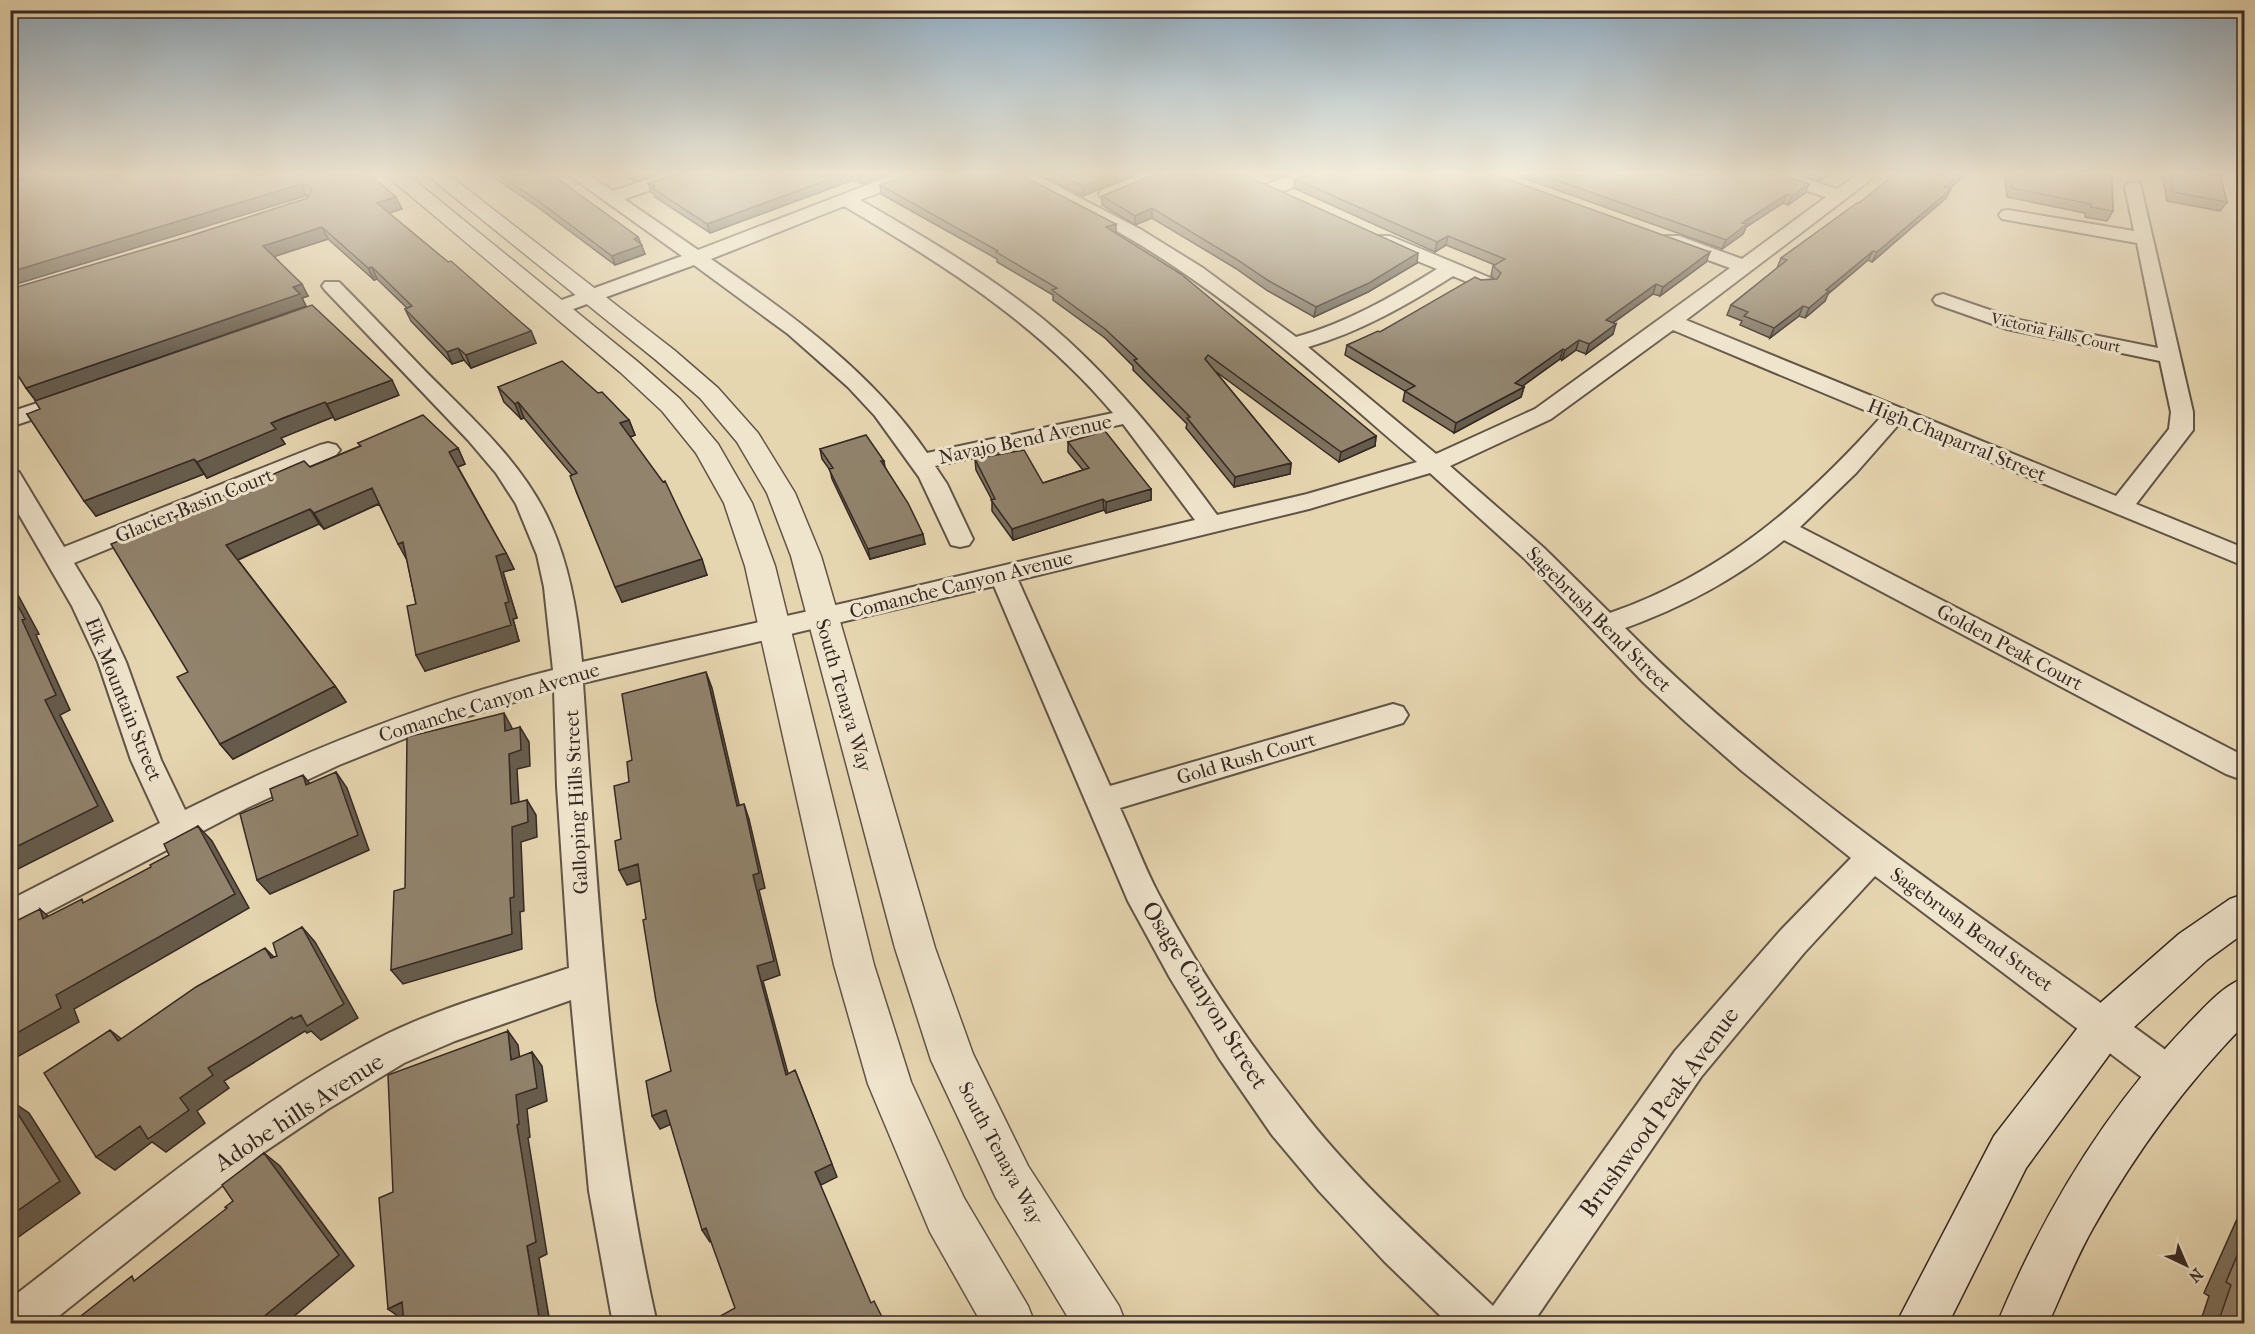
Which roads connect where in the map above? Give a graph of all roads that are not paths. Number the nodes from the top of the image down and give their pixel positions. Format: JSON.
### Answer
{"nodes":[{"id":1,"x":472,"y":237,"type":"edge"},
{"id":2,"x":516,"y":237,"type":"edge"},
{"id":3,"x":667,"y":237,"type":"edge"},
{"id":4,"x":748,"y":237,"type":"edge"},
{"id":5,"x":908,"y":237,"type":"edge"},
{"id":6,"x":1137,"y":237,"type":"edge"},
{"id":7,"x":1379,"y":237,"type":"edge"},
{"id":8,"x":1665,"y":237,"type":"edge"},
{"id":9,"x":1783,"y":237,"type":"edge"},
{"id":10,"x":2141,"y":237,"type":"edge"},
{"id":11,"x":2145,"y":238,"type":"joint"},
{"id":12,"x":696,"y":258,"type":"junction"},
{"id":13,"x":1743,"y":266,"type":"junction"},
{"id":14,"x":1451,"y":269,"type":"junction"},
{"id":15,"x":1486,"y":283,"type":"edge"},
{"id":16,"x":590,"y":296,"type":"junction"},
{"id":17,"x":334,"y":299,"type":"dead end"},
{"id":18,"x":1943,"y":300,"type":"dead end"},
{"id":19,"x":558,"y":308,"type":"junction"},
{"id":20,"x":1670,"y":321,"type":"junction"},
{"id":21,"x":1292,"y":345,"type":"junction"},
{"id":22,"x":2171,"y":357,"type":"junction"},
{"id":23,"x":89,"y":392,"type":"edge"},
{"id":24,"x":1896,"y":414,"type":"junction"},
{"id":25,"x":1129,"y":416,"type":"junction"},
{"id":26,"x":10,"y":420,"type":"edge"},
{"id":27,"x":328,"y":450,"type":"dead end"},
{"id":28,"x":920,"y":462,"type":"junction"},
{"id":29,"x":1434,"y":464,"type":"junction"},
{"id":30,"x":10,"y":477,"type":"edge"},
{"id":31,"x":2121,"y":507,"type":"junction"},
{"id":32,"x":1210,"y":524,"type":"junction"},
{"id":33,"x":1782,"y":528,"type":"junction"},
{"id":34,"x":960,"y":539,"type":"dead end"},
{"id":35,"x":2244,"y":558,"type":"edge"},
{"id":36,"x":60,"y":559,"type":"junction"},
{"id":37,"x":1002,"y":574,"type":"junction"},
{"id":38,"x":823,"y":618,"type":"junction"},
{"id":39,"x":1605,"y":625,"type":"junction"},
{"id":40,"x":775,"y":629,"type":"junction"},
{"id":41,"x":570,"y":675,"type":"junction"},
{"id":42,"x":1393,"y":715,"type":"dead end"},
{"id":43,"x":2237,"y":766,"type":"dead end"},
{"id":44,"x":1100,"y":801,"type":"junction"},
{"id":45,"x":179,"y":830,"type":"junction"},
{"id":46,"x":1872,"y":858,"type":"junction"},
{"id":47,"x":2244,"y":911,"type":"edge"},
{"id":48,"x":10,"y":917,"type":"edge"},
{"id":49,"x":587,"y":978,"type":"junction"},
{"id":50,"x":2244,"y":997,"type":"edge"},
{"id":51,"x":2105,"y":1026,"type":"junction"},
{"id":52,"x":2169,"y":1075,"type":"junction"},
{"id":53,"x":14,"y":1323,"type":"edge"},
{"id":54,"x":635,"y":1323,"type":"edge"},
{"id":55,"x":1010,"y":1323,"type":"edge"},
{"id":56,"x":1101,"y":1323,"type":"edge"},
{"id":57,"x":1481,"y":1323,"type":"edge"},
{"id":58,"x":1506,"y":1323,"type":"edge"},
{"id":59,"x":1922,"y":1323,"type":"edge"},
{"id":60,"x":2022,"y":1323,"type":"edge"}],
"edges":[{"from":1,"to":19,"type":"street"},
{"from":2,"to":16,"type":"street","name":"South Tenaya Way"},
{"from":3,"to":12,"type":"street"},
{"from":4,"to":12,"type":"street"},
{"from":5,"to":25,"type":"street"},
{"from":6,"to":21,"type":"street","name":"Sagebrush Bend Street"},
{"from":7,"to":14,"type":"street"},
{"from":8,"to":13,"type":"street"},
{"from":9,"to":13,"type":"street","name":"Comanche Canyon Avenue"},
{"from":10,"to":11,"type":"street"},
{"from":11,"to":22,"type":"street"},
{"from":12,"to":16,"type":"street"},
{"from":12,"to":28,"type":"street"},
{"from":13,"to":20,"type":"street","name":"Comanche Canyon Avenue"},
{"from":14,"to":15,"type":"street"},
{"from":14,"to":21,"type":"street"},
{"from":16,"to":19,"type":"street"},
{"from":16,"to":38,"type":"street","name":"South Tenaya Way"},
{"from":17,"to":41,"type":"street","name":"Galloping Hills Street"},
{"from":18,"to":22,"type":"street","name":"Victoria Falls Court"},
{"from":19,"to":40,"type":"street"},
{"from":20,"to":24,"type":"street","name":"High Chaparral Street"},
{"from":20,"to":29,"type":"street","name":"Comanche Canyon Avenue"},
{"from":21,"to":29,"type":"street","name":"Sagebrush Bend Street"},
{"from":22,"to":31,"type":"street"},
{"from":23,"to":26,"type":"street"},
{"from":24,"to":31,"type":"street","name":"High Chaparral Street"},
{"from":24,"to":33,"type":"street"},
{"from":25,"to":28,"type":"street","name":"Navajo Bend Avenue"},
{"from":25,"to":32,"type":"street"},
{"from":27,"to":36,"type":"street","name":"Glacier Basin Court"},
{"from":28,"to":34,"type":"street"},
{"from":29,"to":32,"type":"street","name":"Comanche Canyon Avenue"},
{"from":29,"to":39,"type":"street","name":"Sagebrush Bend Street"},
{"from":30,"to":36,"type":"street","name":"Elk Mountain Street"},
{"from":31,"to":35,"type":"street","name":"High Chaparral Street"},
{"from":32,"to":37,"type":"street","name":"Comanche Canyon Avenue"},
{"from":33,"to":39,"type":"street"},
{"from":33,"to":43,"type":"street","name":"Golden Peak Court"},
{"from":36,"to":45,"type":"street","name":"Elk Mountain Street"},
{"from":37,"to":38,"type":"street","name":"Comanche Canyon Avenue"},
{"from":37,"to":44,"type":"street","name":"Osage Canyon Street"},
{"from":38,"to":40,"type":"street","name":"Comanche Canyon Avenue"},
{"from":38,"to":56,"type":"street","name":"South Tenaya Way"},
{"from":39,"to":46,"type":"street","name":"Sagebrush Bend Street"},
{"from":40,"to":41,"type":"street","name":"Comanche Canyon Avenue"},
{"from":40,"to":55,"type":"street"},
{"from":41,"to":45,"type":"street","name":"Comanche Canyon Avenue"},
{"from":41,"to":49,"type":"street","name":"Galloping Hills Street"},
{"from":42,"to":44,"type":"street","name":"Gold Rush Court"},
{"from":44,"to":57,"type":"street","name":"Osage Canyon Street"},
{"from":45,"to":48,"type":"street","name":"Comanche Canyon Avenue"},
{"from":46,"to":51,"type":"street","name":"Sagebrush Bend Street"},
{"from":46,"to":58,"type":"street","name":"Brushwood Peak Avenue"},
{"from":47,"to":51,"type":"street"},
{"from":49,"to":53,"type":"street","name":"Adobe hills Avenue"},
{"from":49,"to":54,"type":"street","name":"Galloping Hills Street"},
{"from":50,"to":52,"type":"street"},
{"from":51,"to":52,"type":"street","name":"Sagebrush Bend Street"},
{"from":51,"to":59,"type":"street"},
{"from":52,"to":60,"type":"street"}]}
